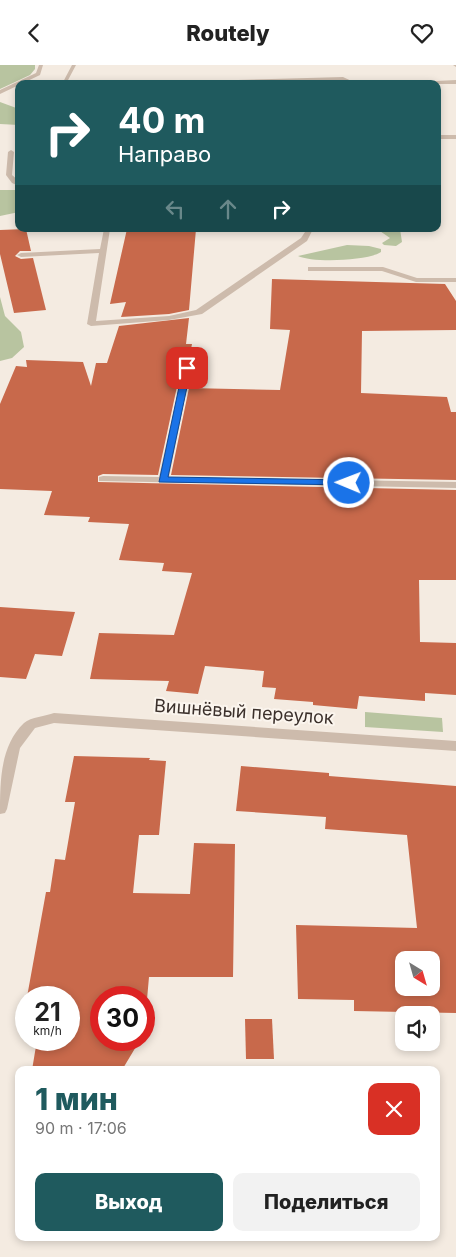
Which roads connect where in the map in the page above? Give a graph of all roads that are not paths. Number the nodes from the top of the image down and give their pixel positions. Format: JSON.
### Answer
{"nodes":[{"id":1,"x":41,"y":65,"type":"edge"},
{"id":2,"x":74,"y":65,"type":"edge"},
{"id":3,"x":27,"y":80,"type":"edge"},
{"id":4,"x":65,"y":80,"type":"edge"},
{"id":5,"x":294,"y":80,"type":"edge"},
{"id":6,"x":346,"y":80,"type":"edge"},
{"id":7,"x":456,"y":82,"type":"edge"},
{"id":8,"x":441,"y":83,"type":"edge"},
{"id":9,"x":15,"y":86,"type":"edge"},
{"id":10,"x":0,"y":92,"type":"edge"},
{"id":11,"x":441,"y":137,"type":"edge"},
{"id":12,"x":456,"y":137,"type":"edge"},
{"id":13,"x":11,"y":152,"type":"dead end"},
{"id":14,"x":10,"y":161,"type":"junction"},
{"id":15,"x":15,"y":161,"type":"edge"},
{"id":16,"x":15,"y":182,"type":"edge"},
{"id":17,"x":106,"y":232,"type":"edge"},
{"id":18,"x":308,"y":232,"type":"edge"},
{"id":19,"x":102,"y":251,"type":"junction"},
{"id":20,"x":21,"y":255,"type":"dead end"},
{"id":21,"x":310,"y":269,"type":"dead end"},
{"id":22,"x":456,"y":280,"type":"edge"},
{"id":23,"x":187,"y":368,"type":"dead end"},
{"id":24,"x":102,"y":479,"type":"dead end"},
{"id":25,"x":163,"y":480,"type":"junction"},
{"id":26,"x":456,"y":485,"type":"edge"},
{"id":27,"x":456,"y":747,"type":"edge"},
{"id":28,"x":0,"y":809,"type":"edge"}],
"edges":[{"from":1,"to":3,"type":"street"},
{"from":2,"to":4,"type":"street"},
{"from":5,"to":6,"type":"street"},
{"from":7,"to":8,"type":"street"},
{"from":9,"to":10,"type":"street"},
{"from":11,"to":12,"type":"street"},
{"from":13,"to":14,"type":"street"},
{"from":14,"to":15,"type":"street"},
{"from":14,"to":16,"type":"street"},
{"from":17,"to":19,"type":"street"},
{"from":18,"to":19,"type":"street"},
{"from":19,"to":20,"type":"street"},
{"from":21,"to":22,"type":"street"},
{"from":23,"to":25,"type":"street"},
{"from":24,"to":25,"type":"street"},
{"from":25,"to":26,"type":"street"},
{"from":27,"to":28,"type":"street","name":"Вишнёвый переулок"}]}
